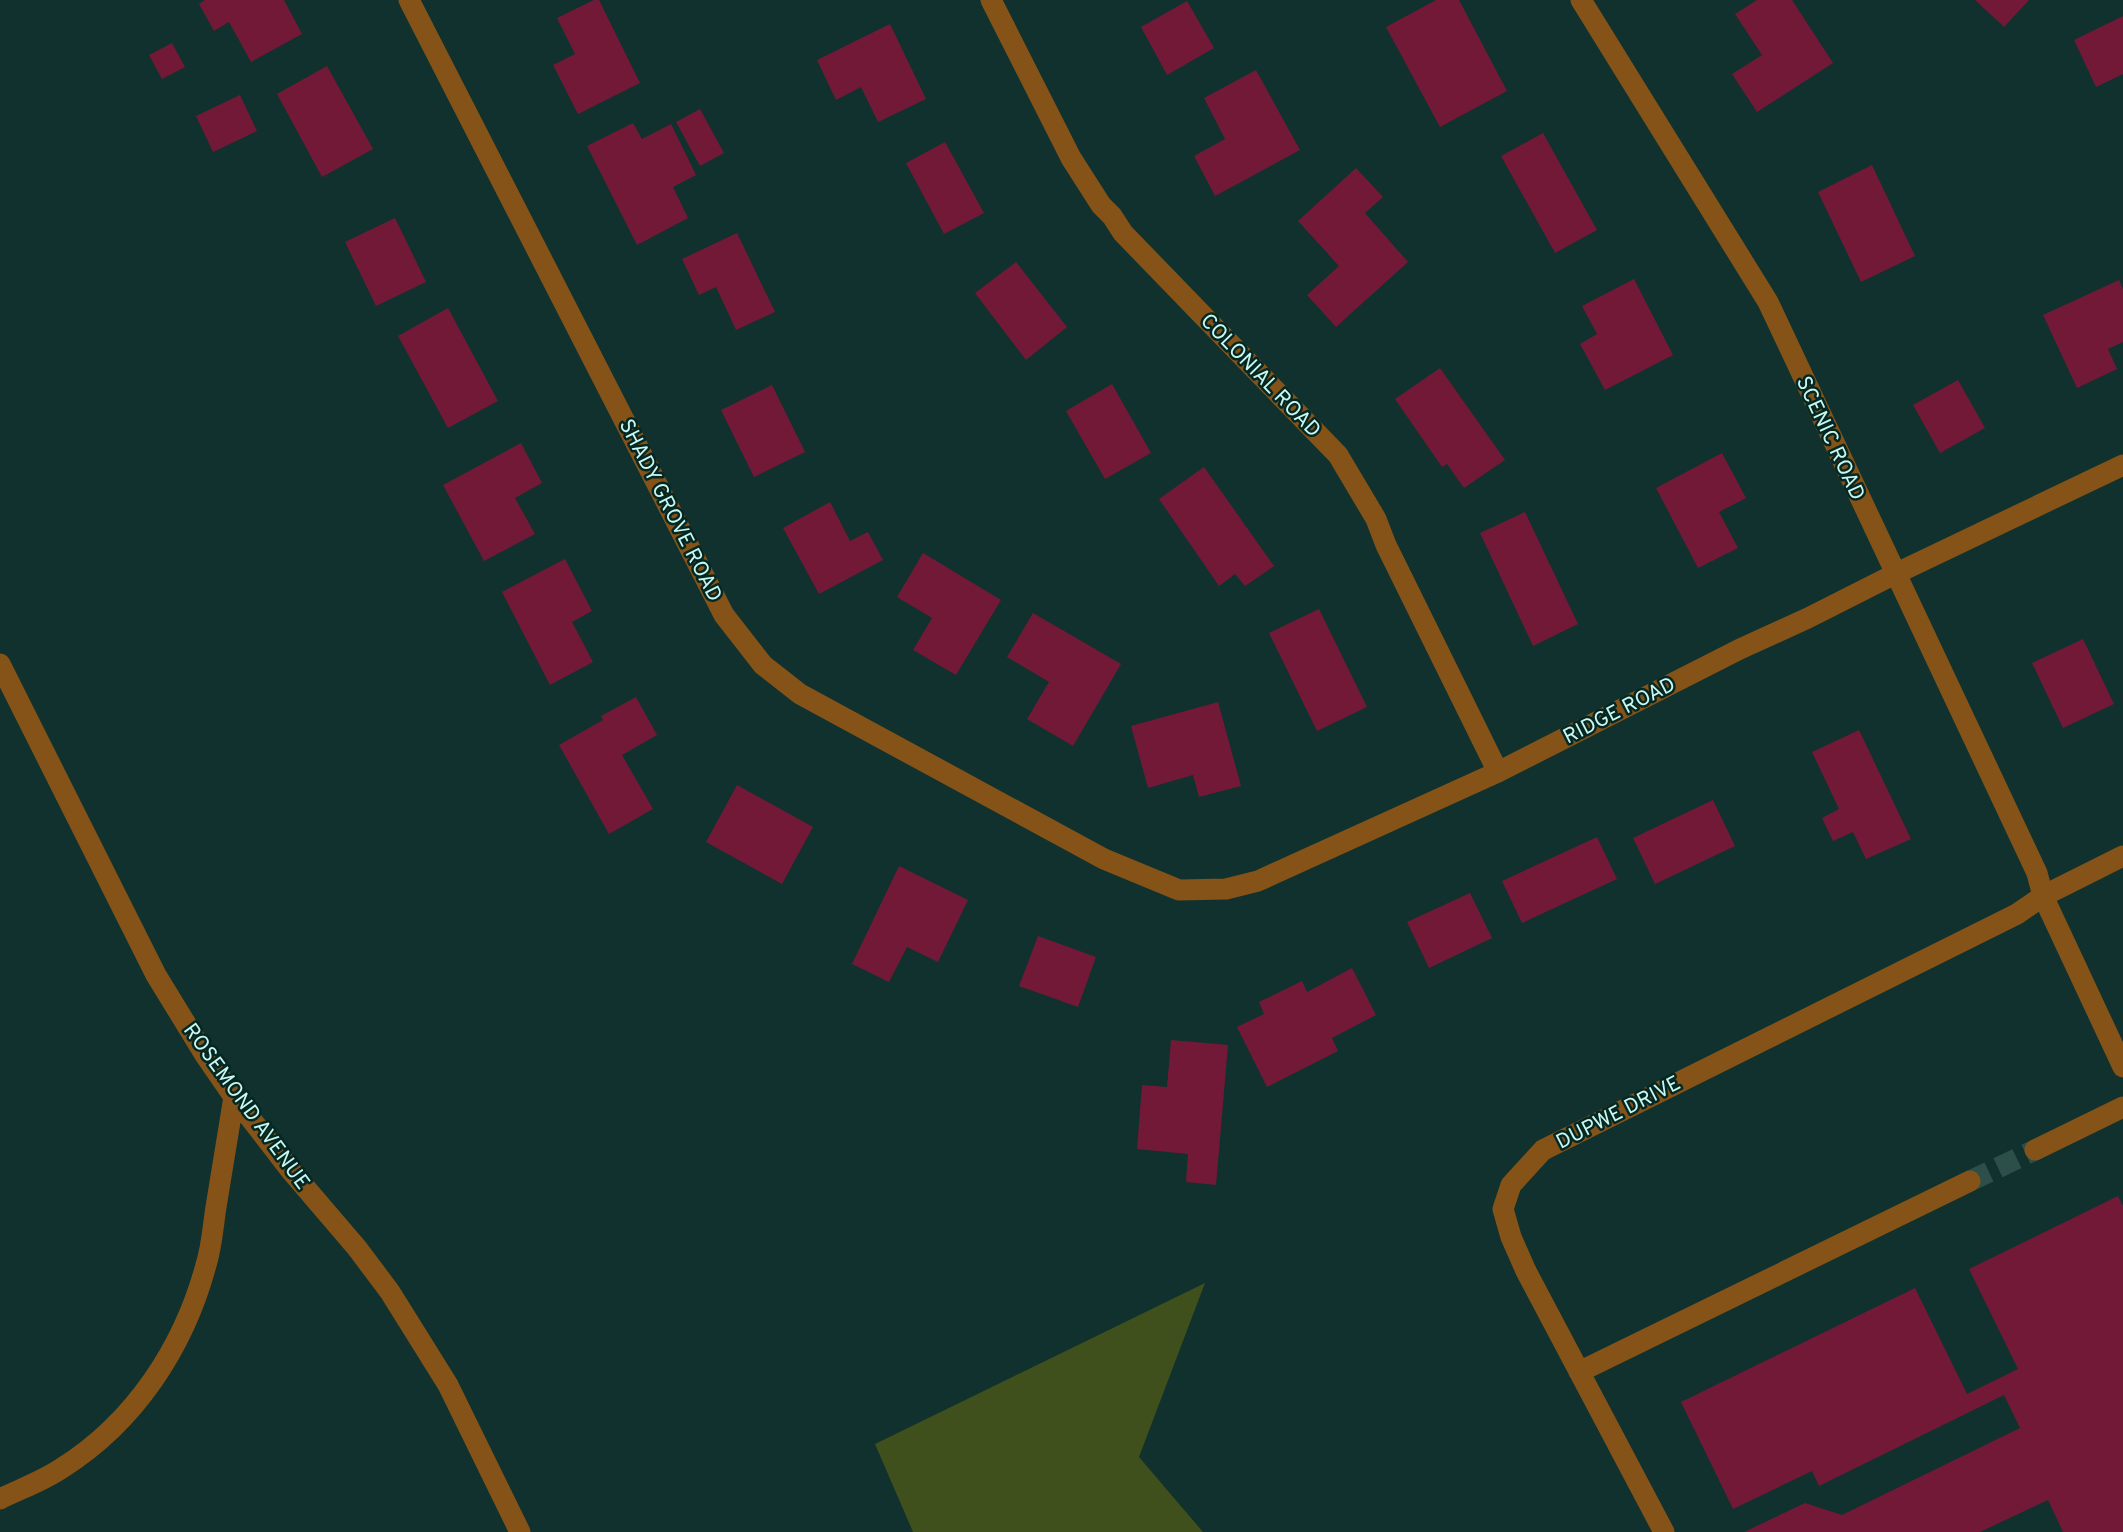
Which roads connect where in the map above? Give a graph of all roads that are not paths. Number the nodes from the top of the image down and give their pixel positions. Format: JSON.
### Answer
{"nodes":[{"id":1,"x":409,"y":0,"type":"edge"},
{"id":2,"x":990,"y":0,"type":"edge"},
{"id":3,"x":1581,"y":0,"type":"edge"},
{"id":4,"x":2123,"y":465,"type":"edge"},
{"id":5,"x":1895,"y":574,"type":"junction"},
{"id":6,"x":0,"y":664,"type":"edge"},
{"id":7,"x":1497,"y":772,"type":"junction"},
{"id":8,"x":2123,"y":856,"type":"edge"},
{"id":9,"x":1104,"y":859,"type":"joint"},
{"id":10,"x":2043,"y":896,"type":"junction"},
{"id":11,"x":2123,"y":1067,"type":"edge"},
{"id":12,"x":234,"y":1097,"type":"junction"},
{"id":13,"x":2123,"y":1107,"type":"edge"},
{"id":14,"x":2035,"y":1150,"type":"tunnel mouth"},
{"id":15,"x":1970,"y":1181,"type":"tunnel mouth"},
{"id":16,"x":1579,"y":1372,"type":"junction"},
{"id":17,"x":0,"y":1499,"type":"edge"},
{"id":18,"x":520,"y":1532,"type":"edge"},
{"id":19,"x":1664,"y":1532,"type":"edge"}],
"edges":[{"from":1,"to":9,"type":"street","name":"SHADY GROVE ROAD"},
{"from":2,"to":7,"type":"street","name":"COLONIAL ROAD"},
{"from":3,"to":5,"type":"street","name":"SCENIC ROAD"},
{"from":4,"to":5,"type":"street","name":"RIDGE ROAD"},
{"from":5,"to":7,"type":"street","name":"RIDGE ROAD"},
{"from":5,"to":10,"type":"street","name":"SCENIC ROAD"},
{"from":6,"to":12,"type":"street","name":"ROSEMOND AVENUE"},
{"from":7,"to":9,"type":"street","name":"RIDGE ROAD"},
{"from":8,"to":10,"type":"street","name":"DUPWE DRIVE"},
{"from":10,"to":11,"type":"street","name":"SCENIC ROAD"},
{"from":10,"to":16,"type":"street","name":"DUPWE DRIVE"},
{"from":12,"to":17,"type":"street"},
{"from":12,"to":18,"type":"street","name":"ROSEMOND AVENUE"},
{"from":13,"to":14,"type":"street"},
{"from":15,"to":16,"type":"street"},
{"from":16,"to":19,"type":"street","name":"DUPWE DRIVE"}]}
